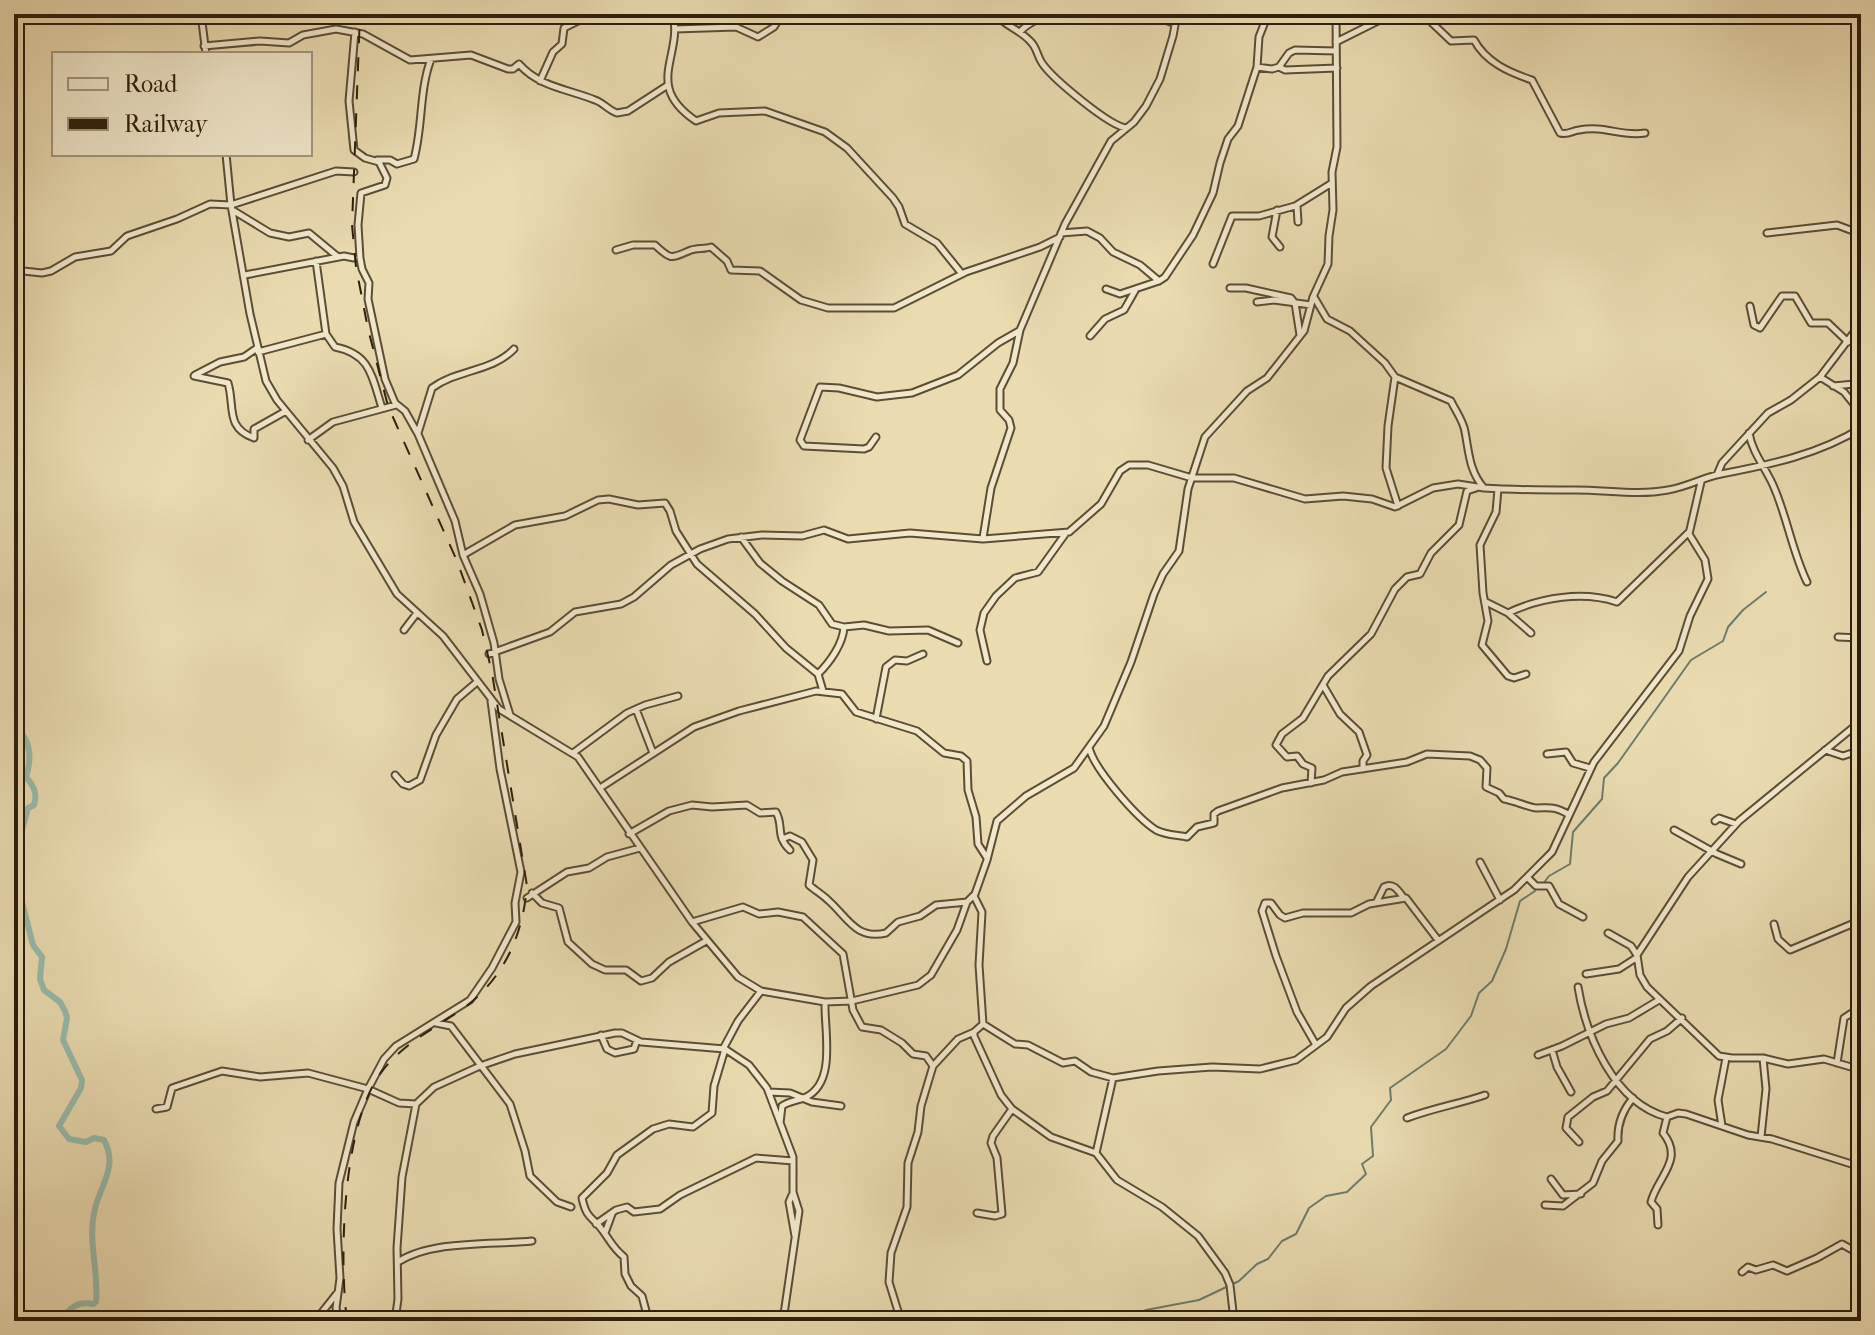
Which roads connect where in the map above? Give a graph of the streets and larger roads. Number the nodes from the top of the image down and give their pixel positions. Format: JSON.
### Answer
{"nodes":[{"id":1,"x":201,"y":14,"type":"edge"},
{"id":2,"x":584,"y":14,"type":"edge"},
{"id":3,"x":673,"y":14,"type":"edge"},
{"id":4,"x":782,"y":14,"type":"edge"},
{"id":5,"x":995,"y":14,"type":"edge"},
{"id":6,"x":1044,"y":14,"type":"edge"},
{"id":7,"x":1128,"y":14,"type":"edge"},
{"id":8,"x":1143,"y":14,"type":"edge"},
{"id":9,"x":1152,"y":14,"type":"edge"},
{"id":10,"x":1177,"y":14,"type":"edge"},
{"id":11,"x":1268,"y":14,"type":"edge"},
{"id":12,"x":1336,"y":14,"type":"edge"},
{"id":13,"x":1392,"y":14,"type":"edge"},
{"id":14,"x":1428,"y":14,"type":"edge"},
{"id":15,"x":1175,"y":24,"type":"junction"},
{"id":16,"x":675,"y":29,"type":"junction"},
{"id":17,"x":355,"y":32,"type":"junction"},
{"id":18,"x":1020,"y":32,"type":"junction"},
{"id":19,"x":1336,"y":42,"type":"junction"},
{"id":20,"x":204,"y":46,"type":"junction"},
{"id":21,"x":1336,"y":51,"type":"junction"},
{"id":22,"x":206,"y":52,"type":"edge"},
{"id":23,"x":431,"y":59,"type":"junction"},
{"id":24,"x":1257,"y":67,"type":"junction"},
{"id":25,"x":1279,"y":67,"type":"junction"},
{"id":26,"x":1337,"y":68,"type":"junction"},
{"id":27,"x":540,"y":81,"type":"junction"},
{"id":28,"x":668,"y":85,"type":"junction"},
{"id":29,"x":1127,"y":128,"type":"junction"},
{"id":30,"x":1645,"y":133,"type":"dead end"},
{"id":31,"x":226,"y":156,"type":"edge"},
{"id":32,"x":376,"y":160,"type":"junction"},
{"id":33,"x":354,"y":172,"type":"dead end"},
{"id":34,"x":1332,"y":183,"type":"junction"},
{"id":35,"x":1297,"y":206,"type":"junction"},
{"id":36,"x":232,"y":208,"type":"junction"},
{"id":37,"x":1277,"y":210,"type":"junction"},
{"id":38,"x":1298,"y":222,"type":"dead end"},
{"id":39,"x":1767,"y":233,"type":"dead end"},
{"id":40,"x":1861,"y":234,"type":"edge"},
{"id":41,"x":1061,"y":235,"type":"junction"},
{"id":42,"x":1280,"y":247,"type":"dead end"},
{"id":43,"x":616,"y":250,"type":"dead end"},
{"id":44,"x":338,"y":257,"type":"junction"},
{"id":45,"x":354,"y":258,"type":"dead end"},
{"id":46,"x":316,"y":261,"type":"junction"},
{"id":47,"x":1213,"y":264,"type":"dead end"},
{"id":48,"x":14,"y":270,"type":"edge"},
{"id":49,"x":962,"y":274,"type":"junction"},
{"id":50,"x":244,"y":275,"type":"junction"},
{"id":51,"x":1159,"y":281,"type":"junction"},
{"id":52,"x":1230,"y":288,"type":"dead end"},
{"id":53,"x":1106,"y":289,"type":"dead end"},
{"id":54,"x":1136,"y":289,"type":"junction"},
{"id":55,"x":1313,"y":297,"type":"junction"},
{"id":56,"x":1257,"y":302,"type":"dead end"},
{"id":57,"x":1295,"y":304,"type":"junction"},
{"id":58,"x":1311,"y":305,"type":"junction"},
{"id":59,"x":1750,"y":306,"type":"dead end"},
{"id":60,"x":1861,"y":323,"type":"edge"},
{"id":61,"x":1020,"y":330,"type":"junction"},
{"id":62,"x":326,"y":334,"type":"junction"},
{"id":63,"x":1090,"y":336,"type":"dead end"},
{"id":64,"x":1300,"y":336,"type":"junction"},
{"id":65,"x":1850,"y":340,"type":"junction"},
{"id":66,"x":514,"y":349,"type":"dead end"},
{"id":67,"x":257,"y":350,"type":"junction"},
{"id":68,"x":1861,"y":374,"type":"edge"},
{"id":69,"x":1395,"y":377,"type":"junction"},
{"id":70,"x":1820,"y":377,"type":"junction"},
{"id":71,"x":1855,"y":384,"type":"dead end"},
{"id":72,"x":1832,"y":386,"type":"junction"},
{"id":73,"x":396,"y":405,"type":"junction"},
{"id":74,"x":382,"y":408,"type":"junction"},
{"id":75,"x":286,"y":411,"type":"junction"},
{"id":76,"x":1861,"y":413,"type":"edge"},
{"id":77,"x":1861,"y":428,"type":"edge"},
{"id":78,"x":1749,"y":433,"type":"junction"},
{"id":79,"x":418,"y":434,"type":"junction"},
{"id":80,"x":876,"y":437,"type":"dead end"},
{"id":81,"x":308,"y":440,"type":"junction"},
{"id":82,"x":1761,"y":466,"type":"junction"},
{"id":83,"x":1717,"y":475,"type":"junction"},
{"id":84,"x":1192,"y":478,"type":"junction"},
{"id":85,"x":1701,"y":482,"type":"junction"},
{"id":86,"x":1468,"y":488,"type":"junction"},
{"id":87,"x":1480,"y":488,"type":"junction"},
{"id":88,"x":1498,"y":489,"type":"junction"},
{"id":89,"x":1398,"y":506,"type":"junction"},
{"id":90,"x":1689,"y":532,"type":"junction"},
{"id":91,"x":1067,"y":533,"type":"junction"},
{"id":92,"x":740,"y":537,"type":"junction"},
{"id":93,"x":983,"y":539,"type":"junction"},
{"id":94,"x":690,"y":554,"type":"junction"},
{"id":95,"x":463,"y":555,"type":"junction"},
{"id":96,"x":1807,"y":582,"type":"dead end"},
{"id":97,"x":1485,"y":601,"type":"junction"},
{"id":98,"x":417,"y":613,"type":"junction"},
{"id":99,"x":1508,"y":613,"type":"junction"},
{"id":100,"x":844,"y":627,"type":"junction"},
{"id":101,"x":404,"y":630,"type":"dead end"},
{"id":102,"x":1531,"y":633,"type":"dead end"},
{"id":103,"x":1838,"y":637,"type":"dead end"},
{"id":104,"x":1861,"y":638,"type":"edge"},
{"id":105,"x":958,"y":643,"type":"dead end"},
{"id":106,"x":492,"y":653,"type":"junction"},
{"id":107,"x":923,"y":654,"type":"dead end"},
{"id":108,"x":987,"y":661,"type":"dead end"},
{"id":109,"x":818,"y":674,"type":"junction"},
{"id":110,"x":1526,"y":674,"type":"dead end"},
{"id":111,"x":477,"y":682,"type":"junction"},
{"id":112,"x":1323,"y":685,"type":"junction"},
{"id":113,"x":823,"y":691,"type":"junction"},
{"id":114,"x":678,"y":696,"type":"dead end"},
{"id":115,"x":491,"y":700,"type":"junction"},
{"id":116,"x":636,"y":709,"type":"junction"},
{"id":117,"x":511,"y":716,"type":"junction"},
{"id":118,"x":876,"y":719,"type":"junction"},
{"id":119,"x":1861,"y":721,"type":"edge"},
{"id":120,"x":1089,"y":747,"type":"junction"},
{"id":121,"x":1825,"y":750,"type":"junction"},
{"id":122,"x":1861,"y":750,"type":"edge"},
{"id":123,"x":573,"y":753,"type":"junction"},
{"id":124,"x":653,"y":753,"type":"junction"},
{"id":125,"x":1547,"y":754,"type":"dead end"},
{"id":126,"x":1590,"y":768,"type":"junction"},
{"id":127,"x":1363,"y":769,"type":"junction"},
{"id":128,"x":395,"y":775,"type":"dead end"},
{"id":129,"x":1311,"y":783,"type":"junction"},
{"id":130,"x":600,"y":788,"type":"junction"},
{"id":131,"x":1568,"y":814,"type":"junction"},
{"id":132,"x":1715,"y":821,"type":"dead end"},
{"id":133,"x":1736,"y":824,"type":"junction"},
{"id":134,"x":1674,"y":830,"type":"dead end"},
{"id":135,"x":629,"y":834,"type":"junction"},
{"id":136,"x":782,"y":839,"type":"junction"},
{"id":137,"x":640,"y":848,"type":"junction"},
{"id":138,"x":790,"y":850,"type":"dead end"},
{"id":139,"x":1712,"y":852,"type":"junction"},
{"id":140,"x":987,"y":860,"type":"junction"},
{"id":141,"x":1480,"y":862,"type":"dead end"},
{"id":142,"x":1741,"y":864,"type":"dead end"},
{"id":143,"x":1527,"y":877,"type":"junction"},
{"id":144,"x":974,"y":896,"type":"junction"},
{"id":145,"x":1403,"y":897,"type":"junction"},
{"id":146,"x":1500,"y":900,"type":"junction"},
{"id":147,"x":967,"y":902,"type":"junction"},
{"id":148,"x":1376,"y":902,"type":"junction"},
{"id":149,"x":1583,"y":917,"type":"dead end"},
{"id":150,"x":692,"y":922,"type":"junction"},
{"id":151,"x":1774,"y":924,"type":"dead end"},
{"id":152,"x":1861,"y":924,"type":"edge"},
{"id":153,"x":1608,"y":933,"type":"dead end"},
{"id":154,"x":1438,"y":940,"type":"junction"},
{"id":155,"x":706,"y":941,"type":"junction"},
{"id":156,"x":1637,"y":956,"type":"junction"},
{"id":157,"x":1586,"y":974,"type":"dead end"},
{"id":158,"x":1578,"y":987,"type":"dead end"},
{"id":159,"x":761,"y":991,"type":"junction"},
{"id":160,"x":1659,"y":1000,"type":"junction"},
{"id":161,"x":852,"y":1001,"type":"junction"},
{"id":162,"x":825,"y":1002,"type":"junction"},
{"id":163,"x":1861,"y":1007,"type":"edge"},
{"id":164,"x":1682,"y":1018,"type":"junction"},
{"id":165,"x":436,"y":1023,"type":"junction"},
{"id":166,"x":983,"y":1024,"type":"junction"},
{"id":167,"x":1589,"y":1031,"type":"junction"},
{"id":168,"x":974,"y":1032,"type":"junction"},
{"id":169,"x":601,"y":1035,"type":"junction"},
{"id":170,"x":637,"y":1040,"type":"junction"},
{"id":171,"x":1316,"y":1045,"type":"junction"},
{"id":172,"x":724,"y":1049,"type":"junction"},
{"id":173,"x":1552,"y":1050,"type":"junction"},
{"id":174,"x":1538,"y":1055,"type":"dead end"},
{"id":175,"x":1726,"y":1058,"type":"junction"},
{"id":176,"x":1763,"y":1058,"type":"junction"},
{"id":177,"x":1837,"y":1063,"type":"junction"},
{"id":178,"x":480,"y":1066,"type":"junction"},
{"id":179,"x":933,"y":1066,"type":"junction"},
{"id":180,"x":1861,"y":1070,"type":"edge"},
{"id":181,"x":1113,"y":1078,"type":"junction"},
{"id":182,"x":1617,"y":1081,"type":"junction"},
{"id":183,"x":368,"y":1089,"type":"junction"},
{"id":184,"x":769,"y":1092,"type":"junction"},
{"id":185,"x":1571,"y":1092,"type":"dead end"},
{"id":186,"x":1485,"y":1095,"type":"dead end"},
{"id":187,"x":805,"y":1097,"type":"junction"},
{"id":188,"x":1633,"y":1098,"type":"junction"},
{"id":189,"x":416,"y":1104,"type":"junction"},
{"id":190,"x":841,"y":1106,"type":"dead end"},
{"id":191,"x":156,"y":1109,"type":"dead end"},
{"id":192,"x":1012,"y":1109,"type":"junction"},
{"id":193,"x":1667,"y":1117,"type":"junction"},
{"id":194,"x":1407,"y":1118,"type":"dead end"},
{"id":195,"x":780,"y":1123,"type":"junction"},
{"id":196,"x":1723,"y":1127,"type":"junction"},
{"id":197,"x":1761,"y":1137,"type":"junction"},
{"id":198,"x":1579,"y":1142,"type":"dead end"},
{"id":199,"x":1096,"y":1153,"type":"junction"},
{"id":200,"x":793,"y":1161,"type":"junction"},
{"id":201,"x":1861,"y":1167,"type":"edge"},
{"id":202,"x":1551,"y":1179,"type":"dead end"},
{"id":203,"x":1582,"y":1194,"type":"junction"},
{"id":204,"x":1545,"y":1205,"type":"dead end"},
{"id":205,"x":571,"y":1207,"type":"dead end"},
{"id":206,"x":613,"y":1213,"type":"junction"},
{"id":207,"x":977,"y":1213,"type":"dead end"},
{"id":208,"x":596,"y":1224,"type":"junction"},
{"id":209,"x":1658,"y":1225,"type":"dead end"},
{"id":210,"x":605,"y":1233,"type":"junction"},
{"id":211,"x":532,"y":1241,"type":"dead end"},
{"id":212,"x":1861,"y":1255,"type":"edge"},
{"id":213,"x":398,"y":1262,"type":"junction"},
{"id":214,"x":1742,"y":1272,"type":"dead end"},
{"id":215,"x":339,"y":1291,"type":"junction"},
{"id":216,"x":315,"y":1321,"type":"edge"},
{"id":217,"x":339,"y":1321,"type":"edge"},
{"id":218,"x":395,"y":1321,"type":"edge"},
{"id":219,"x":652,"y":1321,"type":"edge"},
{"id":220,"x":783,"y":1321,"type":"edge"},
{"id":221,"x":901,"y":1321,"type":"edge"},
{"id":222,"x":1234,"y":1321,"type":"edge"}],
"edges":[{"from":1,"to":20,"type":"street"},
{"from":2,"to":27,"type":"street"},
{"from":3,"to":16,"type":"street"},
{"from":4,"to":16,"type":"street"},
{"from":5,"to":18,"type":"street"},
{"from":6,"to":18,"type":"street"},
{"from":7,"to":8,"type":"street"},
{"from":9,"to":15,"type":"street"},
{"from":10,"to":15,"type":"street"},
{"from":11,"to":24,"type":"street"},
{"from":12,"to":19,"type":"street"},
{"from":13,"to":19,"type":"street"},
{"from":14,"to":30,"type":"street"},
{"from":15,"to":29,"type":"street"},
{"from":16,"to":28,"type":"street"},
{"from":17,"to":20,"type":"street"},
{"from":17,"to":23,"type":"street"},
{"from":17,"to":32,"type":"street"},
{"from":18,"to":29,"type":"street"},
{"from":19,"to":21,"type":"street"},
{"from":20,"to":22,"type":"street"},
{"from":21,"to":25,"type":"street"},
{"from":21,"to":26,"type":"street"},
{"from":23,"to":27,"type":"street"},
{"from":23,"to":32,"type":"street"},
{"from":24,"to":25,"type":"street"},
{"from":24,"to":51,"type":"street"},
{"from":25,"to":26,"type":"street"},
{"from":26,"to":34,"type":"street"},
{"from":27,"to":28,"type":"street"},
{"from":28,"to":49,"type":"street"},
{"from":29,"to":41,"type":"street"},
{"from":31,"to":36,"type":"street"},
{"from":32,"to":73,"type":"street"},
{"from":33,"to":36,"type":"street"},
{"from":34,"to":35,"type":"street"},
{"from":34,"to":55,"type":"street"},
{"from":35,"to":37,"type":"street"},
{"from":35,"to":38,"type":"street"},
{"from":36,"to":44,"type":"street"},
{"from":36,"to":48,"type":"street"},
{"from":36,"to":50,"type":"street"},
{"from":37,"to":42,"type":"street"},
{"from":37,"to":47,"type":"street"},
{"from":39,"to":40,"type":"street"},
{"from":41,"to":49,"type":"street"},
{"from":41,"to":51,"type":"street"},
{"from":41,"to":61,"type":"street"},
{"from":43,"to":49,"type":"street"},
{"from":44,"to":45,"type":"street"},
{"from":44,"to":46,"type":"street"},
{"from":46,"to":50,"type":"street"},
{"from":46,"to":62,"type":"street"},
{"from":50,"to":67,"type":"street"},
{"from":51,"to":54,"type":"street"},
{"from":52,"to":57,"type":"street"},
{"from":53,"to":54,"type":"street"},
{"from":54,"to":63,"type":"street"},
{"from":55,"to":58,"type":"street"},
{"from":55,"to":69,"type":"street"},
{"from":56,"to":57,"type":"street"},
{"from":57,"to":58,"type":"street"},
{"from":57,"to":64,"type":"street"},
{"from":58,"to":64,"type":"street"},
{"from":59,"to":65,"type":"street"},
{"from":60,"to":65,"type":"street"},
{"from":61,"to":80,"type":"street"},
{"from":61,"to":93,"type":"street"},
{"from":62,"to":67,"type":"street"},
{"from":62,"to":74,"type":"street"},
{"from":64,"to":84,"type":"street"},
{"from":65,"to":68,"type":"street"},
{"from":65,"to":70,"type":"street"},
{"from":66,"to":79,"type":"street"},
{"from":67,"to":75,"type":"street"},
{"from":67,"to":75,"type":"street"},
{"from":69,"to":87,"type":"street"},
{"from":69,"to":89,"type":"street"},
{"from":70,"to":72,"type":"street"},
{"from":70,"to":78,"type":"street"},
{"from":71,"to":72,"type":"street"},
{"from":72,"to":76,"type":"street"},
{"from":73,"to":74,"type":"street"},
{"from":73,"to":79,"type":"street"},
{"from":74,"to":81,"type":"street"},
{"from":75,"to":81,"type":"street"},
{"from":77,"to":82,"type":"street"},
{"from":78,"to":82,"type":"street"},
{"from":78,"to":83,"type":"street"},
{"from":79,"to":95,"type":"street"},
{"from":81,"to":98,"type":"street"},
{"from":82,"to":83,"type":"street"},
{"from":82,"to":96,"type":"street"},
{"from":83,"to":85,"type":"street"},
{"from":84,"to":89,"type":"street"},
{"from":84,"to":91,"type":"street"},
{"from":84,"to":120,"type":"street"},
{"from":85,"to":88,"type":"street"},
{"from":85,"to":90,"type":"street"},
{"from":86,"to":87,"type":"street"},
{"from":86,"to":89,"type":"street"},
{"from":86,"to":112,"type":"street"},
{"from":87,"to":88,"type":"street"},
{"from":88,"to":97,"type":"street"},
{"from":90,"to":99,"type":"street"},
{"from":90,"to":126,"type":"street"},
{"from":91,"to":93,"type":"street"},
{"from":91,"to":108,"type":"street"},
{"from":92,"to":93,"type":"street"},
{"from":92,"to":94,"type":"street"},
{"from":92,"to":100,"type":"street"},
{"from":94,"to":95,"type":"street"},
{"from":94,"to":106,"type":"street"},
{"from":94,"to":109,"type":"street"},
{"from":95,"to":106,"type":"street"},
{"from":97,"to":99,"type":"street"},
{"from":97,"to":110,"type":"street"},
{"from":98,"to":101,"type":"street"},
{"from":98,"to":111,"type":"street"},
{"from":99,"to":102,"type":"street"},
{"from":100,"to":105,"type":"street"},
{"from":100,"to":109,"type":"street"},
{"from":103,"to":104,"type":"street"},
{"from":106,"to":117,"type":"street"},
{"from":107,"to":118,"type":"street"},
{"from":109,"to":113,"type":"street"},
{"from":111,"to":115,"type":"street"},
{"from":111,"to":128,"type":"street"},
{"from":112,"to":127,"type":"street"},
{"from":112,"to":129,"type":"street"},
{"from":113,"to":118,"type":"street"},
{"from":113,"to":124,"type":"street"},
{"from":114,"to":116,"type":"street"},
{"from":115,"to":117,"type":"street"},
{"from":115,"to":165,"type":"street"},
{"from":116,"to":123,"type":"street"},
{"from":116,"to":124,"type":"street"},
{"from":117,"to":123,"type":"street"},
{"from":118,"to":140,"type":"street"},
{"from":119,"to":121,"type":"street"},
{"from":120,"to":129,"type":"street"},
{"from":120,"to":140,"type":"street"},
{"from":121,"to":122,"type":"street"},
{"from":121,"to":133,"type":"street"},
{"from":123,"to":130,"type":"street"},
{"from":124,"to":130,"type":"street"},
{"from":125,"to":126,"type":"street"},
{"from":126,"to":131,"type":"street"},
{"from":127,"to":129,"type":"street"},
{"from":127,"to":131,"type":"street"},
{"from":130,"to":135,"type":"street"},
{"from":131,"to":143,"type":"street"},
{"from":132,"to":133,"type":"street"},
{"from":133,"to":139,"type":"street"},
{"from":134,"to":139,"type":"street"},
{"from":135,"to":136,"type":"street"},
{"from":135,"to":137,"type":"street"},
{"from":136,"to":138,"type":"street"},
{"from":136,"to":147,"type":"street"},
{"from":137,"to":150,"type":"street"},
{"from":137,"to":155,"type":"street"},
{"from":139,"to":142,"type":"street"},
{"from":139,"to":156,"type":"street"},
{"from":140,"to":144,"type":"street"},
{"from":141,"to":146,"type":"street"},
{"from":143,"to":146,"type":"street"},
{"from":143,"to":149,"type":"street"},
{"from":144,"to":147,"type":"street"},
{"from":144,"to":166,"type":"street"},
{"from":145,"to":148,"type":"street"},
{"from":145,"to":148,"type":"street"},
{"from":145,"to":154,"type":"street"},
{"from":146,"to":154,"type":"street"},
{"from":147,"to":161,"type":"street"},
{"from":148,"to":171,"type":"street"},
{"from":150,"to":155,"type":"street"},
{"from":150,"to":161,"type":"street"},
{"from":151,"to":152,"type":"street"},
{"from":153,"to":156,"type":"street"},
{"from":154,"to":171,"type":"street"},
{"from":155,"to":159,"type":"street"},
{"from":156,"to":157,"type":"street"},
{"from":156,"to":160,"type":"street"},
{"from":158,"to":167,"type":"street"},
{"from":159,"to":162,"type":"street"},
{"from":159,"to":172,"type":"street"},
{"from":160,"to":164,"type":"street"},
{"from":160,"to":167,"type":"street"},
{"from":161,"to":162,"type":"street"},
{"from":161,"to":179,"type":"street"},
{"from":162,"to":187,"type":"street"},
{"from":163,"to":177,"type":"street"},
{"from":164,"to":175,"type":"street"},
{"from":164,"to":182,"type":"street"},
{"from":165,"to":178,"type":"street"},
{"from":165,"to":183,"type":"street"},
{"from":166,"to":168,"type":"street"},
{"from":166,"to":181,"type":"street"},
{"from":167,"to":173,"type":"street"},
{"from":167,"to":182,"type":"street"},
{"from":168,"to":179,"type":"street"},
{"from":168,"to":192,"type":"street"},
{"from":169,"to":170,"type":"street"},
{"from":169,"to":170,"type":"street"},
{"from":169,"to":178,"type":"street"},
{"from":170,"to":172,"type":"street"},
{"from":171,"to":181,"type":"street"},
{"from":172,"to":184,"type":"street"},
{"from":172,"to":208,"type":"street"},
{"from":173,"to":174,"type":"street"},
{"from":173,"to":185,"type":"street"},
{"from":175,"to":176,"type":"street"},
{"from":175,"to":196,"type":"street"},
{"from":176,"to":177,"type":"street"},
{"from":176,"to":197,"type":"street"},
{"from":177,"to":180,"type":"street"},
{"from":178,"to":189,"type":"street"},
{"from":178,"to":205,"type":"street"},
{"from":179,"to":221,"type":"street"},
{"from":181,"to":199,"type":"street"},
{"from":182,"to":188,"type":"street"},
{"from":182,"to":198,"type":"street"},
{"from":183,"to":189,"type":"street"},
{"from":183,"to":191,"type":"street"},
{"from":183,"to":215,"type":"street"},
{"from":184,"to":187,"type":"street"},
{"from":184,"to":195,"type":"street"},
{"from":186,"to":194,"type":"street"},
{"from":187,"to":190,"type":"street"},
{"from":187,"to":195,"type":"street"},
{"from":188,"to":193,"type":"street"},
{"from":188,"to":203,"type":"street"},
{"from":189,"to":213,"type":"street"},
{"from":192,"to":199,"type":"street"},
{"from":192,"to":207,"type":"street"},
{"from":193,"to":196,"type":"street"},
{"from":193,"to":209,"type":"street"},
{"from":195,"to":200,"type":"street"},
{"from":196,"to":197,"type":"street"},
{"from":197,"to":201,"type":"street"},
{"from":199,"to":222,"type":"street"},
{"from":200,"to":206,"type":"street"},
{"from":200,"to":220,"type":"street"},
{"from":202,"to":203,"type":"street"},
{"from":203,"to":204,"type":"street"},
{"from":206,"to":208,"type":"street"},
{"from":206,"to":210,"type":"street"},
{"from":208,"to":210,"type":"street"},
{"from":210,"to":219,"type":"street"},
{"from":211,"to":213,"type":"street"},
{"from":212,"to":214,"type":"street"},
{"from":213,"to":218,"type":"street"},
{"from":215,"to":216,"type":"street"},
{"from":215,"to":217,"type":"street"}]}
